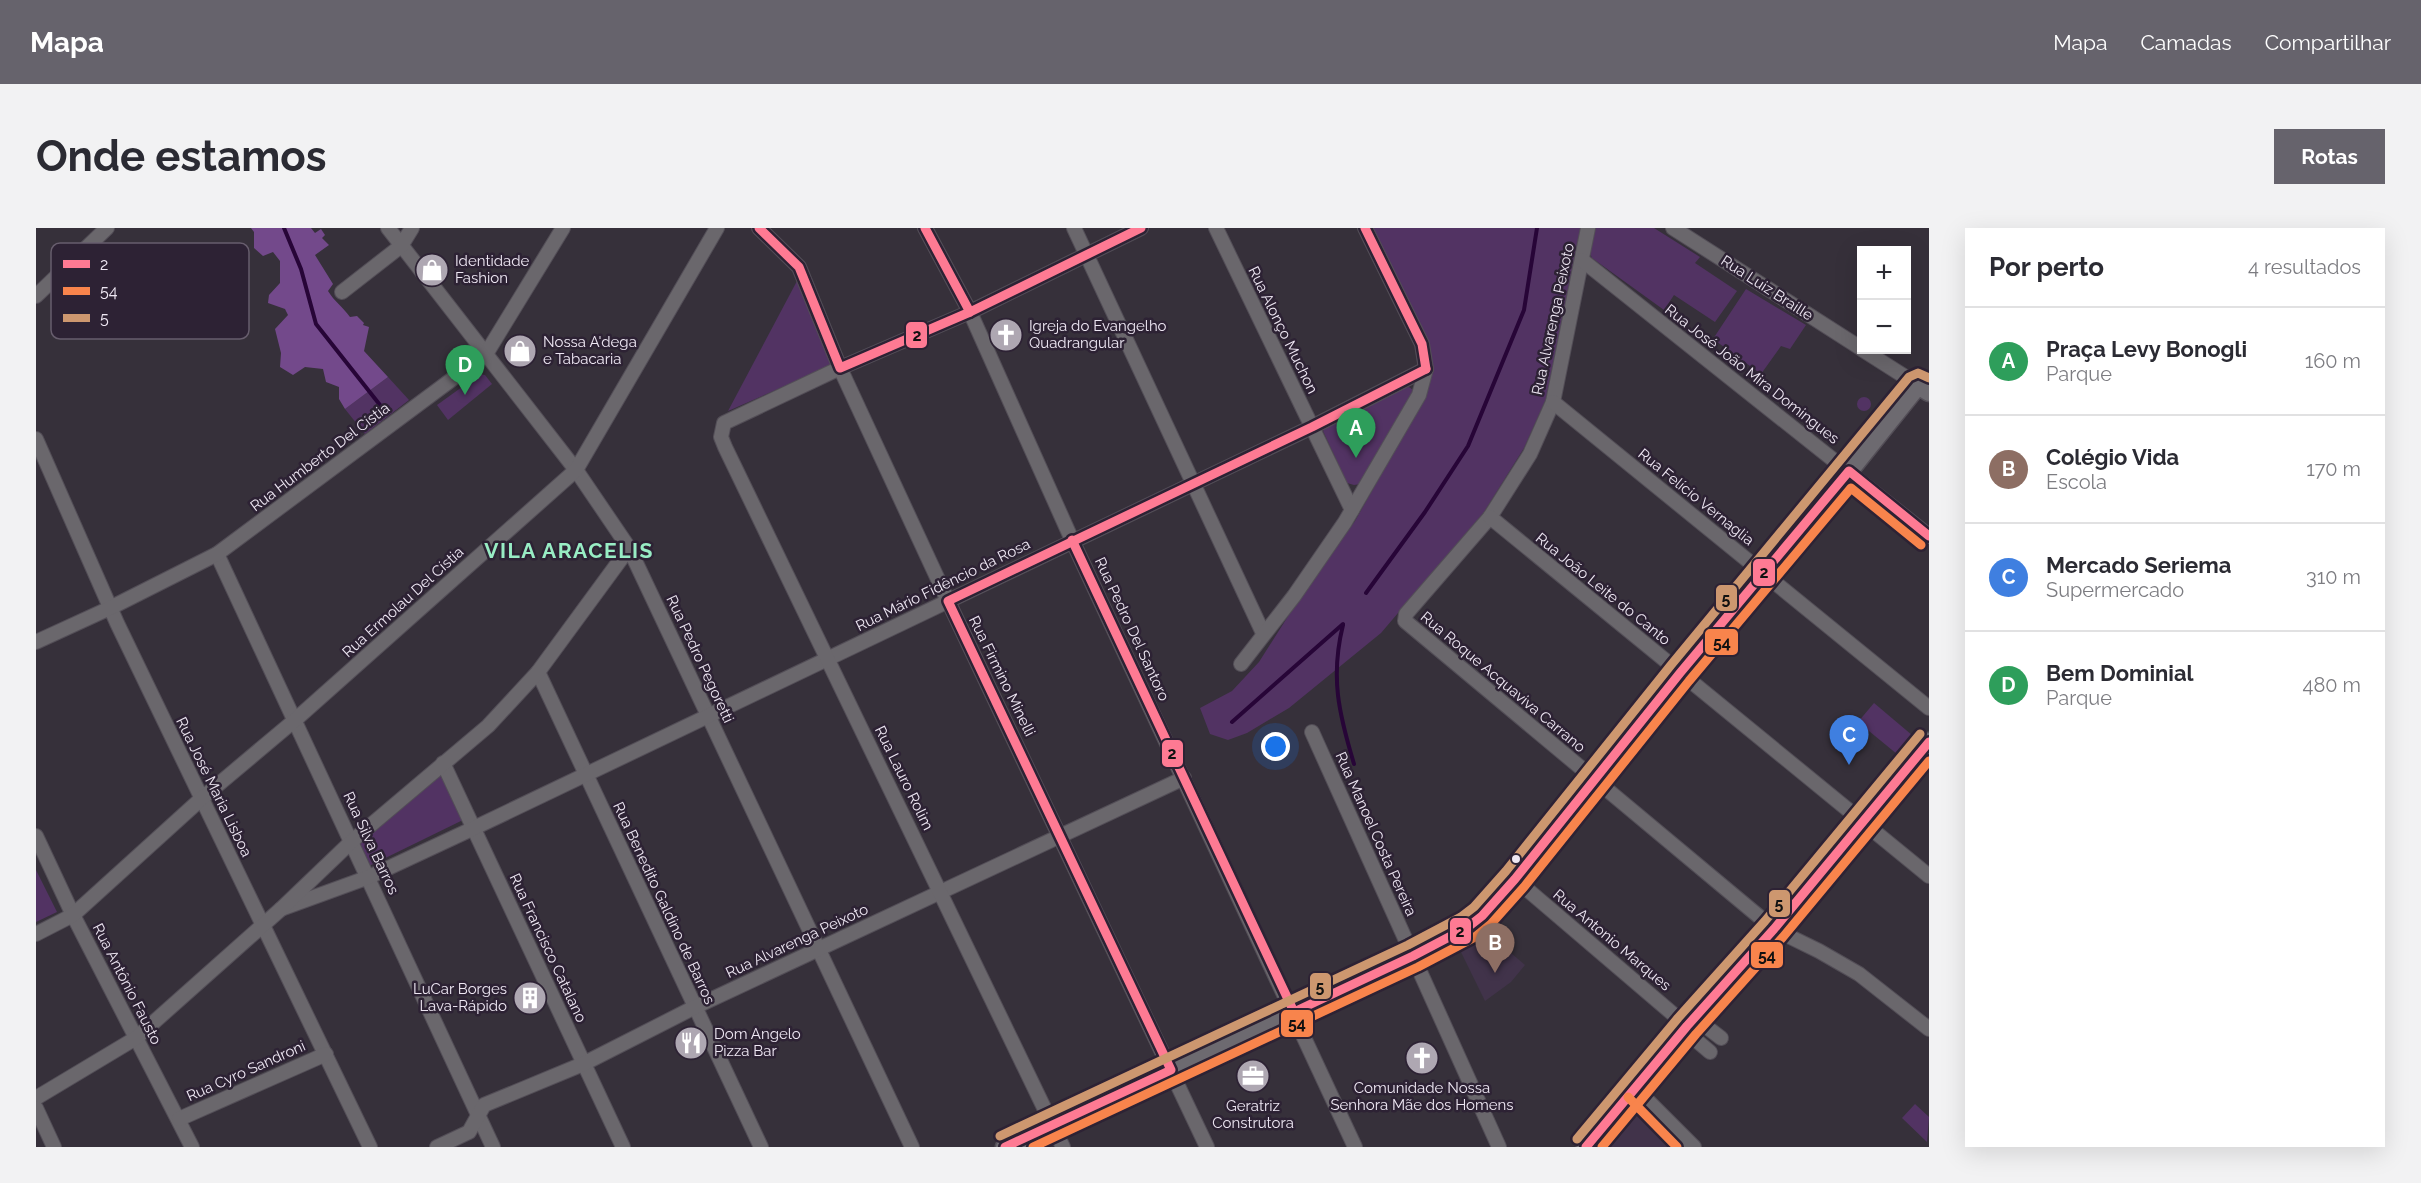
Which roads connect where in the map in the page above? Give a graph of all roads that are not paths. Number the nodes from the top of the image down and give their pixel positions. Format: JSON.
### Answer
{"nodes":[{"id":1,"x":107,"y":228,"type":"edge"},
{"id":2,"x":388,"y":228,"type":"edge"},
{"id":3,"x":412,"y":228,"type":"edge"},
{"id":4,"x":563,"y":228,"type":"edge"},
{"id":5,"x":717,"y":228,"type":"edge"},
{"id":6,"x":759,"y":228,"type":"edge"},
{"id":7,"x":925,"y":228,"type":"edge"},
{"id":8,"x":1074,"y":228,"type":"edge"},
{"id":9,"x":1141,"y":228,"type":"edge"},
{"id":10,"x":1216,"y":228,"type":"edge"},
{"id":11,"x":1365,"y":228,"type":"edge"},
{"id":12,"x":1588,"y":228,"type":"edge"},
{"id":13,"x":1673,"y":228,"type":"edge"},
{"id":14,"x":91,"y":243,"type":"edge"},
{"id":15,"x":401,"y":246,"type":"junction"},
{"id":16,"x":1086,"y":254,"type":"junction"},
{"id":17,"x":1582,"y":260,"type":"junction"},
{"id":18,"x":51,"y":282,"type":"edge"},
{"id":19,"x":342,"y":292,"type":"dead end"},
{"id":20,"x":36,"y":296,"type":"edge"},
{"id":21,"x":970,"y":312,"type":"junction"},
{"id":22,"x":1857,"y":346,"type":"edge"},
{"id":23,"x":486,"y":354,"type":"junction"},
{"id":24,"x":1870,"y":354,"type":"edge"},
{"id":25,"x":840,"y":368,"type":"junction"},
{"id":26,"x":1426,"y":369,"type":"junction"},
{"id":27,"x":1923,"y":388,"type":"edge"},
{"id":28,"x":1553,"y":402,"type":"junction"},
{"id":29,"x":1312,"y":427,"type":"junction"},
{"id":30,"x":36,"y":439,"type":"edge"},
{"id":31,"x":576,"y":470,"type":"junction"},
{"id":32,"x":1849,"y":471,"type":"junction"},
{"id":33,"x":1193,"y":483,"type":"junction"},
{"id":34,"x":1352,"y":510,"type":"junction"},
{"id":35,"x":1490,"y":517,"type":"junction"},
{"id":36,"x":1929,"y":536,"type":"edge"},
{"id":37,"x":1072,"y":540,"type":"junction"},
{"id":38,"x":629,"y":548,"type":"junction"},
{"id":39,"x":217,"y":554,"type":"junction"},
{"id":40,"x":1764,"y":574,"type":"junction"},
{"id":41,"x":948,"y":601,"type":"junction"},
{"id":42,"x":110,"y":608,"type":"junction"},
{"id":43,"x":1405,"y":621,"type":"joint"},
{"id":44,"x":1263,"y":633,"type":"junction"},
{"id":45,"x":36,"y":642,"type":"edge"},
{"id":46,"x":828,"y":659,"type":"junction"},
{"id":47,"x":1241,"y":664,"type":"dead end"},
{"id":48,"x":538,"y":672,"type":"junction"},
{"id":49,"x":1680,"y":673,"type":"junction"},
{"id":50,"x":1929,"y":708,"type":"edge"},
{"id":51,"x":709,"y":716,"type":"junction"},
{"id":52,"x":295,"y":720,"type":"junction"},
{"id":53,"x":1312,"y":732,"type":"dead end"},
{"id":54,"x":1929,"y":742,"type":"edge"},
{"id":55,"x":443,"y":762,"type":"junction"},
{"id":56,"x":586,"y":774,"type":"junction"},
{"id":57,"x":1184,"y":778,"type":"junction"},
{"id":58,"x":1595,"y":780,"type":"junction"},
{"id":59,"x":201,"y":799,"type":"junction"},
{"id":60,"x":1863,"y":823,"type":"junction"},
{"id":61,"x":474,"y":828,"type":"junction"},
{"id":62,"x":1061,"y":835,"type":"junction"},
{"id":63,"x":36,"y":836,"type":"edge"},
{"id":64,"x":352,"y":842,"type":"junction"},
{"id":65,"x":1929,"y":876,"type":"edge"},
{"id":66,"x":369,"y":877,"type":"junction"},
{"id":67,"x":1515,"y":879,"type":"junction"},
{"id":68,"x":941,"y":891,"type":"junction"},
{"id":69,"x":281,"y":909,"type":"junction"},
{"id":70,"x":73,"y":915,"type":"junction"},
{"id":71,"x":263,"y":924,"type":"junction"},
{"id":72,"x":1774,"y":929,"type":"junction"},
{"id":73,"x":36,"y":934,"type":"edge"},
{"id":74,"x":819,"y":949,"type":"junction"},
{"id":75,"x":1413,"y":956,"type":"junction"},
{"id":76,"x":695,"y":1007,"type":"junction"},
{"id":77,"x":1294,"y":1012,"type":"junction"},
{"id":78,"x":1708,"y":1028,"type":"dead end"},
{"id":79,"x":1929,"y":1029,"type":"edge"},
{"id":80,"x":1692,"y":1034,"type":"junction"},
{"id":81,"x":136,"y":1038,"type":"junction"},
{"id":82,"x":1721,"y":1038,"type":"dead end"},
{"id":83,"x":1710,"y":1052,"type":"dead end"},
{"id":84,"x":326,"y":1054,"type":"junction"},
{"id":85,"x":583,"y":1064,"type":"junction"},
{"id":86,"x":1172,"y":1070,"type":"junction"},
{"id":87,"x":1636,"y":1089,"type":"junction"},
{"id":88,"x":36,"y":1098,"type":"edge"},
{"id":89,"x":36,"y":1108,"type":"edge"},
{"id":90,"x":478,"y":1116,"type":"junction"},
{"id":91,"x":179,"y":1119,"type":"junction"},
{"id":92,"x":1053,"y":1125,"type":"junction"},
{"id":93,"x":54,"y":1147,"type":"edge"},
{"id":94,"x":192,"y":1147,"type":"edge"},
{"id":95,"x":370,"y":1147,"type":"edge"},
{"id":96,"x":437,"y":1147,"type":"edge"},
{"id":97,"x":493,"y":1147,"type":"edge"},
{"id":98,"x":623,"y":1147,"type":"edge"},
{"id":99,"x":761,"y":1147,"type":"edge"},
{"id":100,"x":912,"y":1147,"type":"edge"},
{"id":101,"x":1005,"y":1147,"type":"edge"},
{"id":102,"x":1063,"y":1147,"type":"edge"},
{"id":103,"x":1207,"y":1147,"type":"edge"},
{"id":104,"x":1355,"y":1147,"type":"edge"},
{"id":105,"x":1499,"y":1147,"type":"edge"},
{"id":106,"x":1586,"y":1147,"type":"edge"},
{"id":107,"x":1694,"y":1147,"type":"edge"}],
"edges":[{"from":1,"to":14,"type":"street"},
{"from":2,"to":15,"type":"street","name":"Rua Pedro Pegoretti"},
{"from":3,"to":15,"type":"street"},
{"from":4,"to":23,"type":"street","name":"Rua Humberto Del Cístia"},
{"from":5,"to":31,"type":"street","name":"Rua Ermolau Del Cístia"},
{"from":6,"to":25,"type":"street","name":"Rua Firmino Minelli"},
{"from":7,"to":21,"type":"street","name":"Rua Pedro Del Santoro"},
{"from":8,"to":16,"type":"street"},
{"from":9,"to":16,"type":"street"},
{"from":10,"to":29,"type":"street","name":"Rua Alonço Muchon"},
{"from":11,"to":26,"type":"street"},
{"from":12,"to":17,"type":"street","name":"Rua Alvarenga Peixoto"},
{"from":13,"to":22,"type":"street","name":"Rua Luiz Braille"},
{"from":15,"to":19,"type":"street"},
{"from":15,"to":23,"type":"street","name":"Rua Pedro Pegoretti"},
{"from":16,"to":21,"type":"street"},
{"from":16,"to":33,"type":"street"},
{"from":17,"to":28,"type":"street","name":"Rua Alvarenga Peixoto"},
{"from":17,"to":32,"type":"street","name":"Rua José João Mira Domingues"},
{"from":18,"to":20,"type":"street"},
{"from":21,"to":25,"type":"street"},
{"from":21,"to":37,"type":"street","name":"Rua Pedro Del Santoro"},
{"from":23,"to":31,"type":"street","name":"Rua Pedro Pegoretti"},
{"from":23,"to":39,"type":"street","name":"Rua Humberto Del Cístia"},
{"from":24,"to":27,"type":"street","name":"Rua Luiz Braille"},
{"from":25,"to":41,"type":"street","name":"Rua Firmino Minelli"},
{"from":25,"to":46,"type":"street","name":"Rua Lauro Rolim"},
{"from":26,"to":29,"type":"street","name":"Rua Mário Fidêncio da Rosa"},
{"from":26,"to":34,"type":"street"},
{"from":27,"to":32,"type":"street"},
{"from":28,"to":35,"type":"street","name":"Rua Alvarenga Peixoto"},
{"from":28,"to":40,"type":"street","name":"Rua Felício Vernaglia"},
{"from":29,"to":33,"type":"street","name":"Rua Mário Fidêncio da Rosa"},
{"from":29,"to":34,"type":"street","name":"Rua Alonço Muchon"},
{"from":30,"to":42,"type":"street","name":"Rua José Maria Lisboa"},
{"from":31,"to":38,"type":"street","name":"Rua Pedro Pegoretti"},
{"from":31,"to":52,"type":"street","name":"Rua Ermolau Del Cístia"},
{"from":32,"to":36,"type":"street","name":"Rua José João Mira Domingues"},
{"from":32,"to":40,"type":"street"},
{"from":33,"to":37,"type":"street","name":"Rua Mário Fidêncio da Rosa"},
{"from":33,"to":44,"type":"street"},
{"from":34,"to":44,"type":"street"},
{"from":35,"to":43,"type":"street","name":"Rua Alvarenga Peixoto"},
{"from":35,"to":49,"type":"street","name":"Rua João Leite do Canto"},
{"from":37,"to":41,"type":"street","name":"Rua Mário Fidêncio da Rosa"},
{"from":37,"to":57,"type":"street","name":"Rua Pedro Del Santoro"},
{"from":38,"to":48,"type":"street"},
{"from":38,"to":51,"type":"street","name":"Rua Pedro Pegoretti"},
{"from":39,"to":42,"type":"street","name":"Rua Humberto Del Cístia"},
{"from":39,"to":52,"type":"street","name":"Rua Silva Barros"},
{"from":40,"to":49,"type":"street"},
{"from":40,"to":50,"type":"street","name":"Rua Felício Vernaglia"},
{"from":41,"to":46,"type":"street","name":"Rua Mário Fidêncio da Rosa"},
{"from":41,"to":62,"type":"street","name":"Rua Firmino Minelli"},
{"from":42,"to":45,"type":"street","name":"Rua Humberto Del Cístia"},
{"from":42,"to":59,"type":"street","name":"Rua José Maria Lisboa"},
{"from":43,"to":58,"type":"street","name":"Rua Roque Acquaviva Carrano"},
{"from":44,"to":47,"type":"street"},
{"from":46,"to":51,"type":"street","name":"Rua Mário Fidêncio da Rosa"},
{"from":46,"to":68,"type":"street","name":"Rua Lauro Rolim"},
{"from":48,"to":55,"type":"street"},
{"from":48,"to":56,"type":"street","name":"Rua Benedito Galdino de Barros"},
{"from":49,"to":58,"type":"street"},
{"from":49,"to":60,"type":"street","name":"Rua João Leite do Canto"},
{"from":51,"to":56,"type":"street","name":"Rua Mário Fidêncio da Rosa"},
{"from":51,"to":74,"type":"street","name":"Rua Pedro Pegoretti"},
{"from":52,"to":59,"type":"street","name":"Rua Ermolau Del Cístia"},
{"from":52,"to":64,"type":"street","name":"Rua Silva Barros"},
{"from":53,"to":75,"type":"street","name":"Rua Manoel Costa Pereira"},
{"from":54,"to":60,"type":"street"},
{"from":55,"to":61,"type":"street","name":"Rua Francisco Catalano"},
{"from":55,"to":64,"type":"street"},
{"from":56,"to":61,"type":"street","name":"Rua Mário Fidêncio da Rosa"},
{"from":56,"to":76,"type":"street","name":"Rua Benedito Galdino de Barros"},
{"from":57,"to":62,"type":"street","name":"Rua Alvarenga Peixoto"},
{"from":57,"to":77,"type":"street","name":"Rua Pedro Del Santoro"},
{"from":58,"to":67,"type":"street"},
{"from":58,"to":72,"type":"street","name":"Rua Roque Acquaviva Carrano"},
{"from":59,"to":70,"type":"street","name":"Rua Ermolau Del Cístia"},
{"from":59,"to":71,"type":"street","name":"Rua José Maria Lisboa"},
{"from":60,"to":65,"type":"street","name":"Rua João Leite do Canto"},
{"from":60,"to":72,"type":"street"},
{"from":61,"to":66,"type":"street","name":"Rua Mário Fidêncio da Rosa"},
{"from":61,"to":85,"type":"street","name":"Rua Francisco Catalano"},
{"from":62,"to":68,"type":"street","name":"Rua Alvarenga Peixoto"},
{"from":62,"to":86,"type":"street","name":"Rua Firmino Minelli"},
{"from":63,"to":70,"type":"street","name":"Rua Antônio Fausto"},
{"from":64,"to":66,"type":"street","name":"Rua Silva Barros"},
{"from":64,"to":69,"type":"street"},
{"from":66,"to":69,"type":"street","name":"Rua Mário Fidêncio da Rosa"},
{"from":66,"to":90,"type":"street","name":"Rua Silva Barros"},
{"from":67,"to":75,"type":"street"},
{"from":67,"to":80,"type":"street","name":"Rua Antonio Marques"},
{"from":68,"to":74,"type":"street","name":"Rua Alvarenga Peixoto"},
{"from":68,"to":92,"type":"street","name":"Rua Lauro Rolim"},
{"from":69,"to":71,"type":"street"},
{"from":70,"to":73,"type":"street","name":"Rua Ermolau Del Cístia"},
{"from":70,"to":81,"type":"street","name":"Rua Antônio Fausto"},
{"from":71,"to":81,"type":"street"},
{"from":71,"to":84,"type":"street","name":"Rua José Maria Lisboa"},
{"from":72,"to":79,"type":"street","name":"Rua Roque Acquaviva Carrano"},
{"from":72,"to":80,"type":"street"},
{"from":74,"to":76,"type":"street","name":"Rua Alvarenga Peixoto"},
{"from":74,"to":100,"type":"street","name":"Rua Pedro Pegoretti"},
{"from":75,"to":77,"type":"street"},
{"from":75,"to":105,"type":"street","name":"Rua Manoel Costa Pereira"},
{"from":76,"to":85,"type":"street","name":"Rua Alvarenga Peixoto"},
{"from":76,"to":99,"type":"street","name":"Rua Benedito Galdino de Barros"},
{"from":77,"to":86,"type":"street"},
{"from":77,"to":104,"type":"street"},
{"from":78,"to":82,"type":"street"},
{"from":80,"to":83,"type":"street","name":"Rua Antonio Marques"},
{"from":80,"to":87,"type":"street"},
{"from":81,"to":88,"type":"street"},
{"from":81,"to":91,"type":"street","name":"Rua Antônio Fausto"},
{"from":84,"to":91,"type":"street","name":"Rua Cyro Sandroni"},
{"from":84,"to":95,"type":"street","name":"Rua José Maria Lisboa"},
{"from":85,"to":90,"type":"street","name":"Rua Alvarenga Peixoto"},
{"from":85,"to":98,"type":"street","name":"Rua Francisco Catalano"},
{"from":86,"to":92,"type":"street"},
{"from":86,"to":103,"type":"street","name":"Rua Firmino Minelli"},
{"from":87,"to":106,"type":"street"},
{"from":87,"to":107,"type":"street"},
{"from":89,"to":93,"type":"street"},
{"from":90,"to":96,"type":"street","name":"Rua Alvarenga Peixoto"},
{"from":90,"to":97,"type":"street","name":"Rua Silva Barros"},
{"from":91,"to":94,"type":"street","name":"Rua Antônio Fausto"},
{"from":92,"to":101,"type":"street"},
{"from":92,"to":102,"type":"street","name":"Rua Lauro Rolim"}]}
